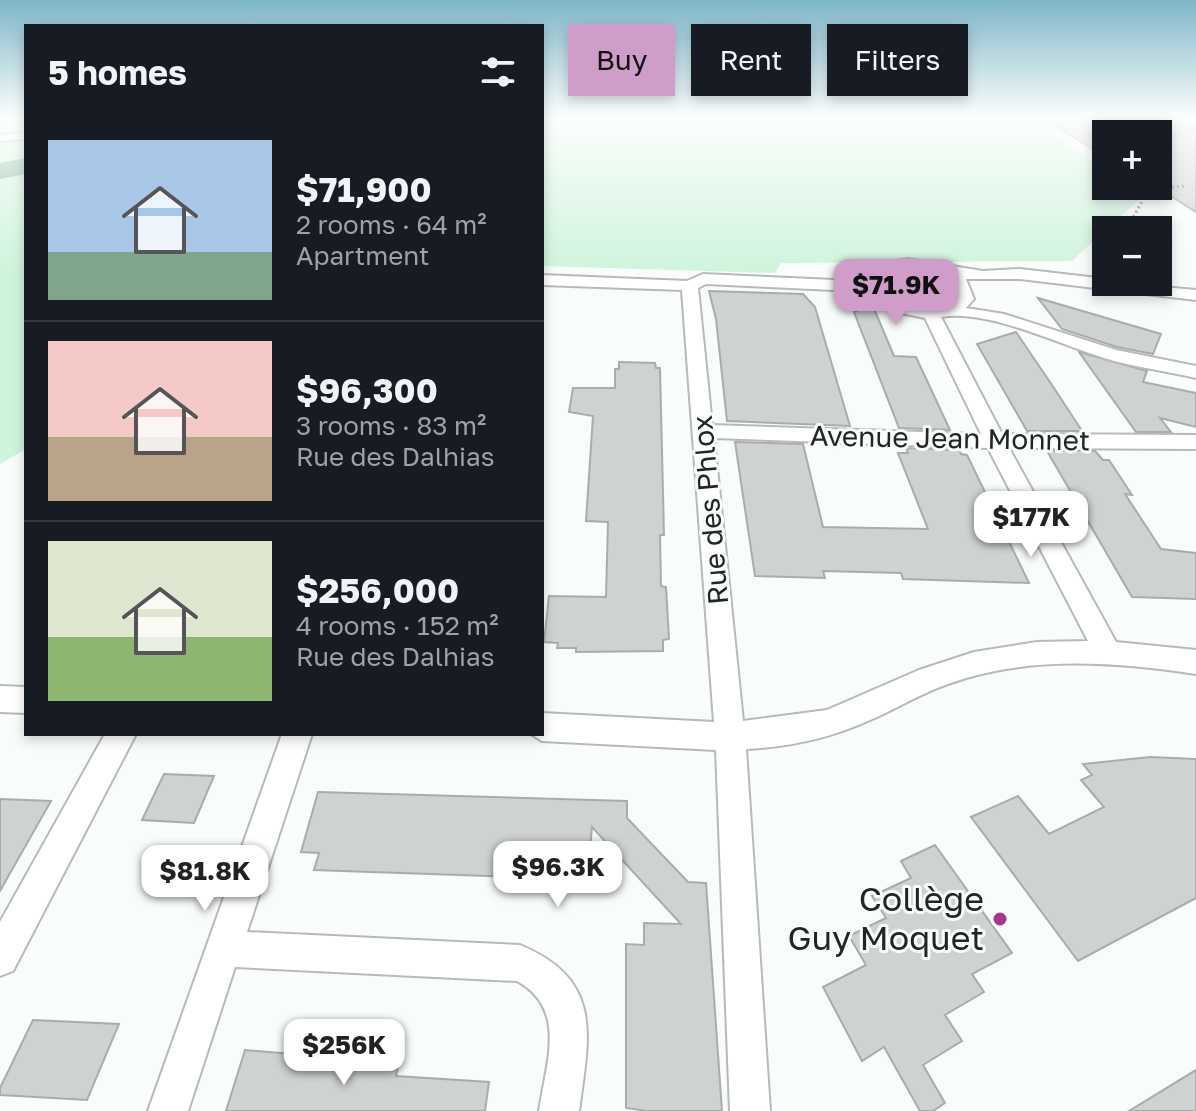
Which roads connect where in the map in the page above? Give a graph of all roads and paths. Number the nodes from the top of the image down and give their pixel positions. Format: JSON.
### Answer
{"nodes":[{"id":1,"x":1187,"y":186,"type":"dead end"},
{"id":2,"x":1134,"y":216,"type":"edge"},
{"id":3,"x":944,"y":272,"type":"junction"},
{"id":4,"x":983,"y":276,"type":"junction"},
{"id":5,"x":544,"y":280,"type":"edge"},
{"id":6,"x":870,"y":285,"type":"junction"},
{"id":7,"x":690,"y":286,"type":"junction"},
{"id":8,"x":1193,"y":290,"type":"edge"},
{"id":9,"x":965,"y":292,"type":"junction"},
{"id":10,"x":940,"y":311,"type":"junction"},
{"id":11,"x":998,"y":318,"type":"junction"},
{"id":12,"x":1196,"y":372,"type":"edge"},
{"id":13,"x":703,"y":431,"type":"junction"},
{"id":14,"x":995,"y":441,"type":"junction"},
{"id":15,"x":1196,"y":442,"type":"edge"},
{"id":16,"x":1109,"y":654,"type":"junction"},
{"id":17,"x":1196,"y":662,"type":"edge"},
{"id":18,"x":544,"y":727,"type":"edge"},
{"id":19,"x":730,"y":735,"type":"junction"},
{"id":20,"x":120,"y":736,"type":"edge"},
{"id":21,"x":296,"y":736,"type":"edge"},
{"id":22,"x":224,"y":949,"type":"junction"},
{"id":23,"x":0,"y":958,"type":"edge"},
{"id":24,"x":168,"y":1111,"type":"edge"},
{"id":25,"x":559,"y":1111,"type":"edge"},
{"id":26,"x":750,"y":1111,"type":"edge"}],
"edges":[{"from":1,"to":2,"type":"path"},
{"from":3,"to":4,"type":"street"},
{"from":3,"to":6,"type":"street"},
{"from":3,"to":9,"type":"street"},
{"from":4,"to":8,"type":"street"},
{"from":4,"to":9,"type":"street"},
{"from":5,"to":7,"type":"street"},
{"from":6,"to":7,"type":"street"},
{"from":6,"to":10,"type":"street"},
{"from":7,"to":13,"type":"street","name":"Rue des Phlox"},
{"from":9,"to":10,"type":"street"},
{"from":9,"to":11,"type":"street"},
{"from":10,"to":11,"type":"street"},
{"from":10,"to":14,"type":"street"},
{"from":11,"to":12,"type":"street"},
{"from":13,"to":14,"type":"street","name":"Avenue Jean Monnet"},
{"from":13,"to":19,"type":"street","name":"Rue des Phlox"},
{"from":14,"to":15,"type":"street","name":"Avenue Jean Monnet"},
{"from":14,"to":16,"type":"street"},
{"from":16,"to":17,"type":"street"},
{"from":16,"to":19,"type":"street"},
{"from":18,"to":19,"type":"street"},
{"from":19,"to":26,"type":"street","name":"Rue des Phlox"},
{"from":20,"to":23,"type":"street"},
{"from":21,"to":22,"type":"street"},
{"from":22,"to":24,"type":"street"},
{"from":22,"to":25,"type":"street"}]}
